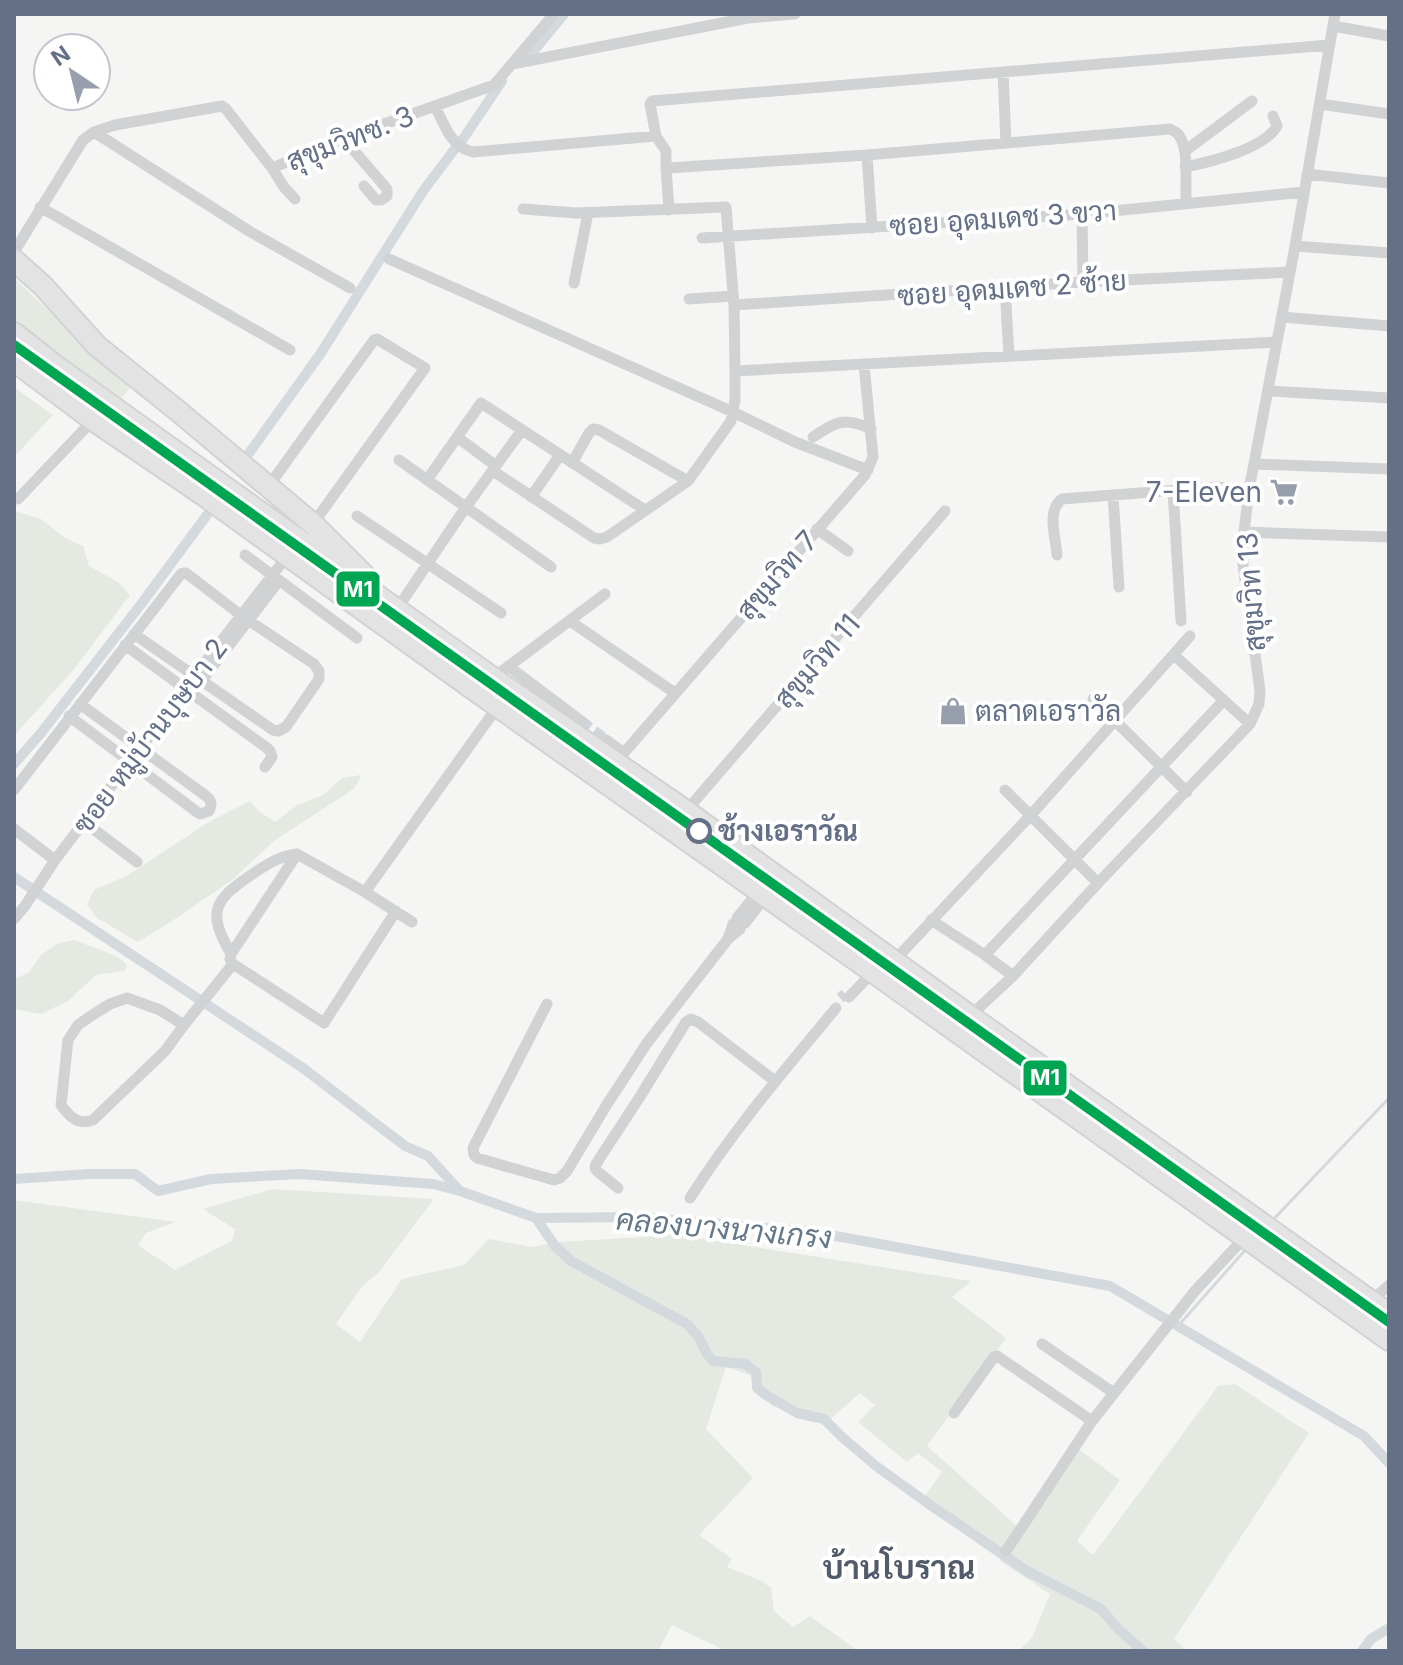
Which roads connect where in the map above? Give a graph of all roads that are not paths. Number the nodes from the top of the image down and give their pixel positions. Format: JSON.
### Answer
{"nodes":[{"id":1,"x":554,"y":14,"type":"edge"},
{"id":2,"x":795,"y":14,"type":"edge"},
{"id":3,"x":719,"y":19,"type":"edge"},
{"id":4,"x":1334,"y":20,"type":"edge"},
{"id":5,"x":1389,"y":36,"type":"edge"},
{"id":6,"x":1330,"y":45,"type":"junction"},
{"id":7,"x":515,"y":64,"type":"junction"},
{"id":8,"x":1003,"y":72,"type":"junction"},
{"id":9,"x":1252,"y":101,"type":"dead end"},
{"id":10,"x":1320,"y":104,"type":"junction"},
{"id":11,"x":435,"y":106,"type":"junction"},
{"id":12,"x":1389,"y":114,"type":"edge"},
{"id":13,"x":1273,"y":116,"type":"dead end"},
{"id":14,"x":94,"y":132,"type":"junction"},
{"id":15,"x":656,"y":136,"type":"junction"},
{"id":16,"x":344,"y":139,"type":"junction"},
{"id":17,"x":1006,"y":143,"type":"junction"},
{"id":18,"x":1185,"y":151,"type":"junction"},
{"id":19,"x":867,"y":155,"type":"junction"},
{"id":20,"x":666,"y":167,"type":"junction"},
{"id":21,"x":1185,"y":167,"type":"junction"},
{"id":22,"x":272,"y":168,"type":"junction"},
{"id":23,"x":1307,"y":174,"type":"junction"},
{"id":24,"x":1389,"y":183,"type":"edge"},
{"id":25,"x":364,"y":186,"type":"dead end"},
{"id":26,"x":1304,"y":192,"type":"junction"},
{"id":27,"x":295,"y":199,"type":"dead end"},
{"id":28,"x":1186,"y":203,"type":"junction"},
{"id":29,"x":40,"y":207,"type":"junction"},
{"id":30,"x":523,"y":209,"type":"dead end"},
{"id":31,"x":669,"y":210,"type":"junction"},
{"id":32,"x":588,"y":213,"type":"junction"},
{"id":33,"x":1082,"y":214,"type":"junction"},
{"id":34,"x":872,"y":228,"type":"junction"},
{"id":35,"x":729,"y":237,"type":"junction"},
{"id":36,"x":702,"y":238,"type":"dead end"},
{"id":37,"x":1295,"y":246,"type":"junction"},
{"id":38,"x":14,"y":252,"type":"edge"},
{"id":39,"x":1389,"y":253,"type":"edge"},
{"id":40,"x":389,"y":259,"type":"dead end"},
{"id":41,"x":14,"y":260,"type":"edge"},
{"id":42,"x":1290,"y":272,"type":"junction"},
{"id":43,"x":14,"y":274,"type":"edge"},
{"id":44,"x":1083,"y":282,"type":"junction"},
{"id":45,"x":574,"y":283,"type":"dead end"},
{"id":46,"x":1005,"y":287,"type":"junction"},
{"id":47,"x":350,"y":288,"type":"dead end"},
{"id":48,"x":689,"y":299,"type":"dead end"},
{"id":49,"x":733,"y":301,"type":"junction"},
{"id":50,"x":1282,"y":317,"type":"junction"},
{"id":51,"x":1389,"y":326,"type":"edge"},
{"id":52,"x":14,"y":333,"type":"edge"},
{"id":53,"x":1276,"y":342,"type":"junction"},
{"id":54,"x":290,"y":350,"type":"dead end"},
{"id":55,"x":1009,"y":356,"type":"junction"},
{"id":56,"x":14,"y":361,"type":"edge"},
{"id":57,"x":864,"y":364,"type":"junction"},
{"id":58,"x":735,"y":371,"type":"junction"},
{"id":59,"x":1268,"y":391,"type":"junction"},
{"id":60,"x":1389,"y":398,"type":"edge"},
{"id":61,"x":733,"y":412,"type":"junction"},
{"id":62,"x":93,"y":420,"type":"junction"},
{"id":63,"x":871,"y":429,"type":"junction"},
{"id":64,"x":522,"y":430,"type":"junction"},
{"id":65,"x":457,"y":437,"type":"junction"},
{"id":66,"x":813,"y":437,"type":"dead end"},
{"id":67,"x":560,"y":455,"type":"junction"},
{"id":68,"x":399,"y":460,"type":"dead end"},
{"id":69,"x":572,"y":463,"type":"junction"},
{"id":70,"x":1255,"y":464,"type":"junction"},
{"id":71,"x":495,"y":469,"type":"junction"},
{"id":72,"x":1389,"y":469,"type":"edge"},
{"id":73,"x":868,"y":470,"type":"junction"},
{"id":74,"x":427,"y":480,"type":"junction"},
{"id":75,"x":688,"y":481,"type":"junction"},
{"id":76,"x":268,"y":487,"type":"junction"},
{"id":77,"x":1249,"y":490,"type":"junction"},
{"id":78,"x":1173,"y":491,"type":"junction"},
{"id":79,"x":1113,"y":495,"type":"junction"},
{"id":80,"x":531,"y":497,"type":"junction"},
{"id":81,"x":18,"y":499,"type":"dead end"},
{"id":82,"x":466,"y":507,"type":"junction"},
{"id":83,"x":645,"y":510,"type":"junction"},
{"id":84,"x":945,"y":511,"type":"dead end"},
{"id":85,"x":357,"y":516,"type":"dead end"},
{"id":86,"x":313,"y":524,"type":"junction"},
{"id":87,"x":817,"y":529,"type":"junction"},
{"id":88,"x":1244,"y":532,"type":"junction"},
{"id":89,"x":1389,"y":537,"type":"edge"},
{"id":90,"x":848,"y":551,"type":"dead end"},
{"id":91,"x":245,"y":555,"type":"dead end"},
{"id":92,"x":1057,"y":555,"type":"dead end"},
{"id":93,"x":291,"y":558,"type":"junction"},
{"id":94,"x":429,"y":564,"type":"junction"},
{"id":95,"x":551,"y":567,"type":"dead end"},
{"id":96,"x":276,"y":578,"type":"junction"},
{"id":97,"x":1119,"y":587,"type":"dead end"},
{"id":98,"x":605,"y":594,"type":"dead end"},
{"id":99,"x":392,"y":606,"type":"junction"},
{"id":100,"x":501,"y":613,"type":"dead end"},
{"id":101,"x":245,"y":618,"type":"junction"},
{"id":102,"x":570,"y":621,"type":"junction"},
{"id":103,"x":1181,"y":621,"type":"dead end"},
{"id":104,"x":428,"y":631,"type":"junction"},
{"id":105,"x":134,"y":634,"type":"junction"},
{"id":106,"x":1190,"y":636,"type":"dead end"},
{"id":107,"x":357,"y":638,"type":"dead end"},
{"id":108,"x":125,"y":645,"type":"junction"},
{"id":109,"x":416,"y":649,"type":"junction"},
{"id":110,"x":1174,"y":655,"type":"junction"},
{"id":111,"x":501,"y":672,"type":"junction"},
{"id":112,"x":199,"y":678,"type":"junction"},
{"id":113,"x":189,"y":690,"type":"junction"},
{"id":114,"x":675,"y":693,"type":"junction"},
{"id":115,"x":1093,"y":699,"type":"dead end"},
{"id":116,"x":1224,"y":700,"type":"junction"},
{"id":117,"x":80,"y":704,"type":"junction"},
{"id":118,"x":498,"y":706,"type":"junction"},
{"id":119,"x":69,"y":716,"type":"junction"},
{"id":120,"x":1115,"y":720,"type":"junction"},
{"id":121,"x":581,"y":721,"type":"tunnel mouth"},
{"id":122,"x":1250,"y":724,"type":"junction"},
{"id":123,"x":606,"y":740,"type":"tunnel mouth"},
{"id":124,"x":141,"y":747,"type":"junction"},
{"id":125,"x":620,"y":758,"type":"junction"},
{"id":126,"x":131,"y":762,"type":"junction"},
{"id":127,"x":265,"y":767,"type":"dead end"},
{"id":128,"x":1163,"y":767,"type":"junction"},
{"id":129,"x":14,"y":790,"type":"edge"},
{"id":130,"x":1005,"y":790,"type":"dead end"},
{"id":131,"x":1187,"y":792,"type":"junction"},
{"id":132,"x":686,"y":811,"type":"junction"},
{"id":133,"x":1030,"y":816,"type":"junction"},
{"id":134,"x":84,"y":822,"type":"junction"},
{"id":135,"x":14,"y":829,"type":"edge"},
{"id":136,"x":297,"y":854,"type":"junction"},
{"id":137,"x":55,"y":860,"type":"junction"},
{"id":138,"x":1075,"y":861,"type":"junction"},
{"id":139,"x":137,"y":862,"type":"dead end"},
{"id":140,"x":1098,"y":883,"type":"junction"},
{"id":141,"x":365,"y":892,"type":"junction"},
{"id":142,"x":762,"y":894,"type":"junction"},
{"id":143,"x":396,"y":911,"type":"junction"},
{"id":144,"x":14,"y":919,"type":"edge"},
{"id":145,"x":931,"y":920,"type":"junction"},
{"id":146,"x":412,"y":922,"type":"dead end"},
{"id":147,"x":985,"y":955,"type":"junction"},
{"id":148,"x":232,"y":959,"type":"junction"},
{"id":149,"x":894,"y":961,"type":"junction"},
{"id":150,"x":870,"y":970,"type":"junction"},
{"id":151,"x":1013,"y":976,"type":"junction"},
{"id":152,"x":547,"y":1004,"type":"dead end"},
{"id":153,"x":970,"y":1016,"type":"junction"},
{"id":154,"x":184,"y":1025,"type":"junction"},
{"id":155,"x":775,"y":1081,"type":"junction"},
{"id":156,"x":618,"y":1188,"type":"dead end"},
{"id":157,"x":690,"y":1198,"type":"dead end"},
{"id":158,"x":1245,"y":1237,"type":"junction"},
{"id":159,"x":1389,"y":1285,"type":"edge"},
{"id":160,"x":1371,"y":1301,"type":"junction"},
{"id":161,"x":1389,"y":1314,"type":"edge"},
{"id":162,"x":1389,"y":1340,"type":"edge"},
{"id":163,"x":1042,"y":1344,"type":"dead end"},
{"id":164,"x":1114,"y":1393,"type":"junction"},
{"id":165,"x":954,"y":1413,"type":"dead end"},
{"id":166,"x":1092,"y":1421,"type":"junction"},
{"id":167,"x":1006,"y":1551,"type":"dead end"}],
"edges":[{"from":1,"to":7,"type":"street","name":"สุขุมวิทซ. 3"},
{"from":2,"to":3,"type":"street"},
{"from":3,"to":7,"type":"street"},
{"from":4,"to":5,"type":"street"},
{"from":4,"to":6,"type":"street","name":"สุขุมวิท 13"},
{"from":6,"to":8,"type":"street"},
{"from":6,"to":10,"type":"street","name":"สุขุมวิท 13"},
{"from":7,"to":11,"type":"street","name":"สุขุมวิทซ. 3"},
{"from":8,"to":15,"type":"street"},
{"from":8,"to":17,"type":"street"},
{"from":9,"to":18,"type":"street"},
{"from":10,"to":12,"type":"street"},
{"from":10,"to":23,"type":"street","name":"สุขุมวิท 13"},
{"from":11,"to":15,"type":"street"},
{"from":11,"to":16,"type":"street","name":"สุขุมวิทซ. 3"},
{"from":13,"to":21,"type":"street"},
{"from":14,"to":22,"type":"street","name":"สุขุมวิทซ. 3"},
{"from":14,"to":29,"type":"street"},
{"from":14,"to":47,"type":"street"},
{"from":15,"to":20,"type":"street"},
{"from":16,"to":22,"type":"street","name":"สุขุมวิทซ. 3"},
{"from":16,"to":25,"type":"street"},
{"from":17,"to":18,"type":"street"},
{"from":17,"to":19,"type":"street"},
{"from":18,"to":21,"type":"street"},
{"from":19,"to":20,"type":"street"},
{"from":19,"to":34,"type":"street"},
{"from":20,"to":31,"type":"street"},
{"from":21,"to":28,"type":"street"},
{"from":22,"to":27,"type":"street"},
{"from":23,"to":24,"type":"street"},
{"from":23,"to":26,"type":"street","name":"สุขุมวิท 13"},
{"from":26,"to":28,"type":"street","name":"ซอย อุดมเดช 3 ขวา"},
{"from":26,"to":37,"type":"street","name":"สุขุมวิท 13"},
{"from":28,"to":33,"type":"street","name":"ซอย อุดมเดช 3 ขวา"},
{"from":29,"to":38,"type":"street"},
{"from":29,"to":54,"type":"street"},
{"from":30,"to":32,"type":"street"},
{"from":31,"to":32,"type":"street"},
{"from":31,"to":35,"type":"street"},
{"from":32,"to":45,"type":"street"},
{"from":33,"to":34,"type":"street","name":"ซอย อุดมเดช 3 ขวา"},
{"from":33,"to":44,"type":"street"},
{"from":34,"to":35,"type":"street","name":"ซอย อุดมเดช 3 ขวา"},
{"from":35,"to":36,"type":"street","name":"ซอย อุดมเดช 3 ขวา"},
{"from":35,"to":49,"type":"street"},
{"from":37,"to":39,"type":"street"},
{"from":37,"to":42,"type":"street","name":"สุขุมวิท 13"},
{"from":40,"to":61,"type":"street"},
{"from":41,"to":76,"type":"highway"},
{"from":42,"to":44,"type":"street","name":"ซอย อุดมเดช 2 ซ้าย"},
{"from":42,"to":50,"type":"street","name":"สุขุมวิท 13"},
{"from":43,"to":99,"type":"highway"},
{"from":44,"to":46,"type":"street","name":"ซอย อุดมเดช 2 ซ้าย"},
{"from":46,"to":49,"type":"street","name":"ซอย อุดมเดช 2 ซ้าย"},
{"from":46,"to":55,"type":"street"},
{"from":48,"to":49,"type":"street","name":"ซอย อุดมเดช 2 ซ้าย"},
{"from":49,"to":58,"type":"street"},
{"from":50,"to":51,"type":"street"},
{"from":50,"to":53,"type":"street","name":"สุขุมวิท 13"},
{"from":52,"to":99,"type":"highway"},
{"from":53,"to":55,"type":"street"},
{"from":53,"to":59,"type":"street","name":"สุขุมวิท 13"},
{"from":55,"to":57,"type":"street"},
{"from":56,"to":62,"type":"highway"},
{"from":57,"to":58,"type":"street"},
{"from":57,"to":63,"type":"street"},
{"from":58,"to":61,"type":"street"},
{"from":59,"to":60,"type":"street"},
{"from":59,"to":70,"type":"street","name":"สุขุมวิท 13"},
{"from":61,"to":73,"type":"street"},
{"from":61,"to":75,"type":"street"},
{"from":62,"to":81,"type":"street"},
{"from":62,"to":93,"type":"highway"},
{"from":63,"to":66,"type":"street"},
{"from":63,"to":73,"type":"street"},
{"from":64,"to":65,"type":"street"},
{"from":64,"to":67,"type":"street"},
{"from":64,"to":71,"type":"street"},
{"from":65,"to":71,"type":"street"},
{"from":65,"to":74,"type":"street"},
{"from":67,"to":69,"type":"street"},
{"from":67,"to":80,"type":"street"},
{"from":68,"to":74,"type":"street"},
{"from":69,"to":75,"type":"street"},
{"from":69,"to":83,"type":"street"},
{"from":70,"to":72,"type":"street"},
{"from":70,"to":77,"type":"street","name":"สุขุมวิท 13"},
{"from":71,"to":80,"type":"street"},
{"from":71,"to":82,"type":"street"},
{"from":73,"to":87,"type":"street","name":"สุขุมวิท 7"},
{"from":74,"to":82,"type":"street"},
{"from":75,"to":83,"type":"street"},
{"from":76,"to":86,"type":"highway"},
{"from":76,"to":86,"type":"street"},
{"from":77,"to":78,"type":"street"},
{"from":77,"to":88,"type":"street","name":"สุขุมวิท 13"},
{"from":78,"to":79,"type":"street"},
{"from":78,"to":103,"type":"street"},
{"from":79,"to":92,"type":"street"},
{"from":79,"to":97,"type":"street"},
{"from":80,"to":83,"type":"street"},
{"from":82,"to":94,"type":"street"},
{"from":82,"to":95,"type":"street"},
{"from":84,"to":132,"type":"street","name":"สุขุมวิท 11"},
{"from":85,"to":94,"type":"street"},
{"from":86,"to":99,"type":"highway"},
{"from":87,"to":90,"type":"street"},
{"from":87,"to":114,"type":"street","name":"สุขุมวิท 7"},
{"from":88,"to":89,"type":"street"},
{"from":88,"to":122,"type":"street","name":"สุขุมวิท 13"},
{"from":91,"to":96,"type":"street"},
{"from":93,"to":96,"type":"street","name":"ซอย หมู่บ้านบุษบา 2"},
{"from":93,"to":109,"type":"highway"},
{"from":94,"to":99,"type":"street"},
{"from":94,"to":100,"type":"street"},
{"from":96,"to":101,"type":"street","name":"ซอย หมู่บ้านบุษบา 2"},
{"from":96,"to":107,"type":"street"},
{"from":98,"to":102,"type":"street"},
{"from":99,"to":104,"type":"highway"},
{"from":101,"to":105,"type":"street"},
{"from":101,"to":112,"type":"street","name":"ซอย หมู่บ้านบุษบา 2"},
{"from":101,"to":112,"type":"street"},
{"from":102,"to":111,"type":"street"},
{"from":102,"to":114,"type":"street"},
{"from":104,"to":109,"type":"highway"},
{"from":104,"to":111,"type":"highway"},
{"from":105,"to":108,"type":"street"},
{"from":105,"to":112,"type":"street"},
{"from":106,"to":110,"type":"street"},
{"from":108,"to":113,"type":"street"},
{"from":108,"to":117,"type":"street"},
{"from":109,"to":118,"type":"highway"},
{"from":110,"to":116,"type":"street"},
{"from":110,"to":120,"type":"street"},
{"from":111,"to":121,"type":"street"},
{"from":111,"to":125,"type":"highway"},
{"from":112,"to":113,"type":"street","name":"ซอย หมู่บ้านบุษบา 2"},
{"from":113,"to":124,"type":"street","name":"ซอย หมู่บ้านบุษบา 2"},
{"from":113,"to":127,"type":"street"},
{"from":114,"to":125,"type":"street","name":"สุขุมวิท 7"},
{"from":115,"to":120,"type":"street"},
{"from":116,"to":122,"type":"street"},
{"from":116,"to":128,"type":"street"},
{"from":117,"to":119,"type":"street"},
{"from":117,"to":124,"type":"street"},
{"from":118,"to":141,"type":"street"},
{"from":118,"to":142,"type":"highway"},
{"from":119,"to":126,"type":"street"},
{"from":119,"to":129,"type":"street"},
{"from":120,"to":128,"type":"street"},
{"from":120,"to":133,"type":"street"},
{"from":122,"to":131,"type":"street","name":"สุขุมวิท 13"},
{"from":123,"to":125,"type":"street"},
{"from":124,"to":126,"type":"street","name":"ซอย หมู่บ้านบุษบา 2"},
{"from":124,"to":126,"type":"street"},
{"from":125,"to":132,"type":"highway"},
{"from":126,"to":134,"type":"street","name":"ซอย หมู่บ้านบุษบา 2"},
{"from":128,"to":131,"type":"street"},
{"from":128,"to":138,"type":"street"},
{"from":130,"to":133,"type":"street"},
{"from":131,"to":140,"type":"street","name":"สุขุมวิท 13"},
{"from":132,"to":149,"type":"highway"},
{"from":133,"to":138,"type":"street"},
{"from":133,"to":145,"type":"street"},
{"from":134,"to":137,"type":"street","name":"ซอย หมู่บ้านบุษบา 2"},
{"from":134,"to":139,"type":"street"},
{"from":135,"to":137,"type":"street"},
{"from":136,"to":141,"type":"street"},
{"from":136,"to":148,"type":"street"},
{"from":136,"to":148,"type":"street"},
{"from":137,"to":144,"type":"street","name":"ซอย หมู่บ้านบุษบา 2"},
{"from":138,"to":140,"type":"street"},
{"from":138,"to":147,"type":"street"},
{"from":140,"to":151,"type":"street","name":"สุขุมวิท 13"},
{"from":141,"to":143,"type":"street"},
{"from":142,"to":150,"type":"highway"},
{"from":142,"to":152,"type":"street"},
{"from":143,"to":146,"type":"street"},
{"from":143,"to":148,"type":"street"},
{"from":145,"to":147,"type":"street"},
{"from":145,"to":149,"type":"street"},
{"from":147,"to":151,"type":"street"},
{"from":148,"to":154,"type":"street"},
{"from":149,"to":153,"type":"highway"},
{"from":150,"to":155,"type":"street"},
{"from":150,"to":158,"type":"highway"},
{"from":151,"to":153,"type":"street","name":"สุขุมวิท 13"},
{"from":153,"to":160,"type":"highway"},
{"from":154,"to":154,"type":"street"},
{"from":155,"to":156,"type":"street"},
{"from":155,"to":157,"type":"street"},
{"from":158,"to":162,"type":"highway"},
{"from":158,"to":164,"type":"street"},
{"from":159,"to":160,"type":"street"},
{"from":160,"to":161,"type":"highway"},
{"from":163,"to":164,"type":"street"},
{"from":164,"to":166,"type":"street"},
{"from":165,"to":166,"type":"street"},
{"from":166,"to":167,"type":"street"}]}
